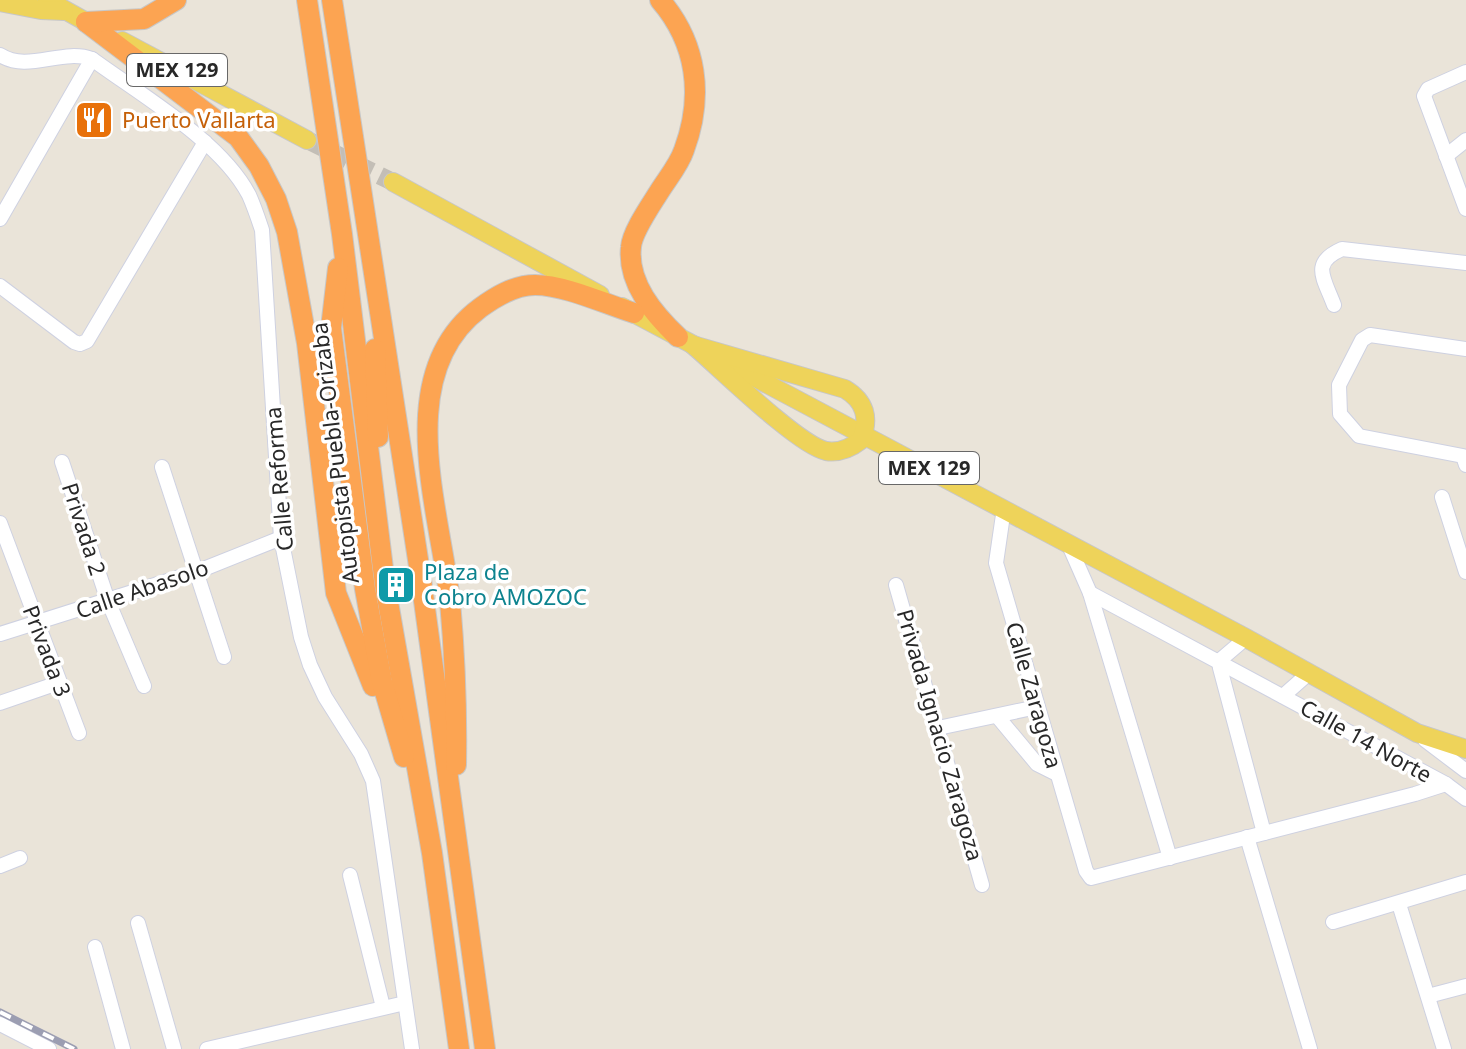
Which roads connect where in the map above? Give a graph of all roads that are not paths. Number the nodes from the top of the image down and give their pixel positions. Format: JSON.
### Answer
{"nodes":[{"id":1,"x":47,"y":0,"type":"edge"},
{"id":2,"x":176,"y":0,"type":"edge"},
{"id":3,"x":307,"y":0,"type":"edge"},
{"id":4,"x":332,"y":0,"type":"edge"},
{"id":5,"x":660,"y":0,"type":"edge"},
{"id":6,"x":0,"y":2,"type":"edge"},
{"id":7,"x":63,"y":6,"type":"edge"},
{"id":8,"x":86,"y":22,"type":"junction"},
{"id":9,"x":0,"y":55,"type":"edge"},
{"id":10,"x":92,"y":59,"type":"junction"},
{"id":11,"x":1466,"y":72,"type":"edge"},
{"id":12,"x":307,"y":140,"type":"tunnel mouth"},
{"id":13,"x":1466,"y":140,"type":"edge"},
{"id":14,"x":205,"y":142,"type":"junction"},
{"id":15,"x":1446,"y":156,"type":"junction"},
{"id":16,"x":393,"y":182,"type":"tunnel mouth"},
{"id":17,"x":1466,"y":209,"type":"edge"},
{"id":18,"x":0,"y":219,"type":"edge"},
{"id":19,"x":342,"y":234,"type":"junction"},
{"id":20,"x":1466,"y":263,"type":"edge"},
{"id":21,"x":0,"y":286,"type":"edge"},
{"id":22,"x":378,"y":298,"type":"junction"},
{"id":23,"x":1334,"y":305,"type":"dead end"},
{"id":24,"x":634,"y":313,"type":"junction"},
{"id":25,"x":331,"y":328,"type":"junction"},
{"id":26,"x":686,"y":341,"type":"junction"},
{"id":27,"x":1466,"y":349,"type":"edge"},
{"id":28,"x":864,"y":433,"type":"junction"},
{"id":29,"x":62,"y":462,"type":"dead end"},
{"id":30,"x":1466,"y":465,"type":"edge"},
{"id":31,"x":162,"y":467,"type":"dead end"},
{"id":32,"x":1442,"y":497,"type":"dead end"},
{"id":33,"x":1004,"y":508,"type":"junction"},
{"id":34,"x":0,"y":523,"type":"edge"},
{"id":35,"x":281,"y":538,"type":"junction"},
{"id":36,"x":1068,"y":543,"type":"junction"},
{"id":37,"x":196,"y":572,"type":"junction"},
{"id":38,"x":1466,"y":572,"type":"edge"},
{"id":39,"x":896,"y":585,"type":"dead end"},
{"id":40,"x":1090,"y":593,"type":"junction"},
{"id":41,"x":108,"y":601,"type":"junction"},
{"id":42,"x":36,"y":624,"type":"junction"},
{"id":43,"x":0,"y":634,"type":"edge"},
{"id":44,"x":1246,"y":638,"type":"junction"},
{"id":45,"x":224,"y":657,"type":"dead end"},
{"id":46,"x":1219,"y":661,"type":"junction"},
{"id":47,"x":1309,"y":673,"type":"junction"},
{"id":48,"x":58,"y":683,"type":"junction"},
{"id":49,"x":144,"y":686,"type":"dead end"},
{"id":50,"x":373,"y":686,"type":"junction"},
{"id":51,"x":1283,"y":696,"type":"junction"},
{"id":52,"x":0,"y":703,"type":"edge"},
{"id":53,"x":1037,"y":707,"type":"junction"},
{"id":54,"x":997,"y":716,"type":"junction"},
{"id":55,"x":938,"y":728,"type":"junction"},
{"id":56,"x":79,"y":733,"type":"dead end"},
{"id":57,"x":1417,"y":733,"type":"junction"},
{"id":58,"x":1466,"y":749,"type":"edge"},
{"id":59,"x":1466,"y":771,"type":"edge"},
{"id":60,"x":1057,"y":774,"type":"junction"},
{"id":61,"x":1446,"y":784,"type":"junction"},
{"id":62,"x":1466,"y":798,"type":"edge"},
{"id":63,"x":1264,"y":833,"type":"junction"},
{"id":64,"x":1247,"y":837,"type":"junction"},
{"id":65,"x":432,"y":853,"type":"junction"},
{"id":66,"x":20,"y":858,"type":"dead end"},
{"id":67,"x":1170,"y":858,"type":"junction"},
{"id":68,"x":0,"y":866,"type":"edge"},
{"id":69,"x":350,"y":875,"type":"dead end"},
{"id":70,"x":1091,"y":878,"type":"joint"},
{"id":71,"x":1466,"y":882,"type":"edge"},
{"id":72,"x":462,"y":884,"type":"junction"},
{"id":73,"x":982,"y":885,"type":"dead end"},
{"id":74,"x":1399,"y":904,"type":"junction"},
{"id":75,"x":1333,"y":922,"type":"dead end"},
{"id":76,"x":138,"y":923,"type":"dead end"},
{"id":77,"x":95,"y":947,"type":"dead end"},
{"id":78,"x":1466,"y":986,"type":"edge"},
{"id":79,"x":1428,"y":996,"type":"junction"},
{"id":80,"x":405,"y":1003,"type":"junction"},
{"id":81,"x":383,"y":1007,"type":"junction"},
{"id":82,"x":0,"y":1024,"type":"edge"},
{"id":83,"x":49,"y":1049,"type":"edge"},
{"id":84,"x":123,"y":1049,"type":"edge"},
{"id":85,"x":174,"y":1049,"type":"edge"},
{"id":86,"x":207,"y":1049,"type":"edge"},
{"id":87,"x":412,"y":1049,"type":"edge"},
{"id":88,"x":459,"y":1049,"type":"edge"},
{"id":89,"x":485,"y":1049,"type":"edge"},
{"id":90,"x":1310,"y":1049,"type":"edge"},
{"id":91,"x":1444,"y":1049,"type":"edge"}],
"edges":[{"from":1,"to":7,"type":"main road","number":"MEX 129"},
{"from":2,"to":8,"type":"highway"},
{"from":3,"to":19,"type":"highway","name":"Autopista Puebla-Orizaba"},
{"from":4,"to":22,"type":"highway","name":"Autopista Puebla-Orizaba"},
{"from":5,"to":26,"type":"highway"},
{"from":6,"to":7,"type":"main road"},
{"from":7,"to":8,"type":"main road","number":"MEX 129"},
{"from":8,"to":12,"type":"main road","number":"MEX 129"},
{"from":8,"to":50,"type":"highway"},
{"from":9,"to":10,"type":"street"},
{"from":10,"to":14,"type":"street","name":"Calle Reforma"},
{"from":10,"to":18,"type":"street"},
{"from":11,"to":15,"type":"street"},
{"from":13,"to":15,"type":"street"},
{"from":14,"to":21,"type":"street"},
{"from":14,"to":35,"type":"street","name":"Calle Reforma"},
{"from":15,"to":17,"type":"street"},
{"from":16,"to":24,"type":"main road","number":"MEX 129"},
{"from":19,"to":25,"type":"highway","name":"Autopista Puebla-Orizaba"},
{"from":19,"to":65,"type":"highway","name":"Autopista Puebla-Orizaba"},
{"from":20,"to":23,"type":"street"},
{"from":22,"to":72,"type":"highway","name":"Autopista Puebla-Orizaba"},
{"from":22,"to":72,"type":"highway","name":"Autopista Puebla-Orizaba"},
{"from":24,"to":26,"type":"main road","number":"MEX 129"},
{"from":24,"to":72,"type":"highway"},
{"from":25,"to":50,"type":"highway","name":"Autopista Puebla-Orizaba"},
{"from":25,"to":65,"type":"highway","name":"Autopista Puebla-Orizaba"},
{"from":26,"to":28,"type":"main road","number":"MEX 129"},
{"from":26,"to":28,"type":"main road"},
{"from":26,"to":28,"type":"main road"},
{"from":27,"to":30,"type":"street"},
{"from":28,"to":33,"type":"main road","number":"MEX 129"},
{"from":29,"to":41,"type":"street","name":"Privada 2"},
{"from":31,"to":37,"type":"street"},
{"from":32,"to":38,"type":"street"},
{"from":33,"to":36,"type":"main road","number":"MEX 129"},
{"from":33,"to":53,"type":"street","name":"Calle Zaragoza"},
{"from":34,"to":42,"type":"street","name":"Privada 3"},
{"from":35,"to":37,"type":"street","name":"Calle Abasolo"},
{"from":35,"to":80,"type":"street","name":"Calle Reforma"},
{"from":36,"to":40,"type":"street"},
{"from":36,"to":44,"type":"main road","number":"MEX 129"},
{"from":37,"to":41,"type":"street","name":"Calle Abasolo"},
{"from":37,"to":45,"type":"street"},
{"from":39,"to":55,"type":"street","name":"Privada Ignacio Zaragoza"},
{"from":40,"to":46,"type":"street","name":"Calle 14 Norte"},
{"from":40,"to":67,"type":"street"},
{"from":41,"to":42,"type":"street","name":"Calle Abasolo"},
{"from":41,"to":49,"type":"street","name":"Privada 2"},
{"from":42,"to":43,"type":"street","name":"Calle Abasolo"},
{"from":42,"to":48,"type":"street","name":"Privada 3"},
{"from":44,"to":46,"type":"street"},
{"from":44,"to":47,"type":"main road","number":"MEX 129"},
{"from":46,"to":51,"type":"street","name":"Calle 14 Norte"},
{"from":46,"to":63,"type":"street"},
{"from":47,"to":51,"type":"street"},
{"from":47,"to":57,"type":"main road","number":"MEX 129"},
{"from":48,"to":52,"type":"street"},
{"from":48,"to":56,"type":"street","name":"Privada 3"},
{"from":50,"to":65,"type":"highway","name":"Autopista Puebla-Orizaba"},
{"from":51,"to":61,"type":"street","name":"Calle 14 Norte"},
{"from":53,"to":54,"type":"street"},
{"from":53,"to":60,"type":"street","name":"Calle Zaragoza"},
{"from":54,"to":55,"type":"street"},
{"from":54,"to":60,"type":"street"},
{"from":55,"to":73,"type":"street","name":"Privada Ignacio Zaragoza"},
{"from":57,"to":58,"type":"main road","number":"MEX 129"},
{"from":57,"to":59,"type":"street"},
{"from":60,"to":70,"type":"street","name":"Calle Zaragoza"},
{"from":61,"to":62,"type":"street"},
{"from":61,"to":63,"type":"street","name":"Calle 14 Norte"},
{"from":63,"to":64,"type":"street","name":"Calle 14 Norte"},
{"from":64,"to":67,"type":"street","name":"Calle 14 Norte"},
{"from":64,"to":90,"type":"street"},
{"from":65,"to":88,"type":"highway","name":"Autopista Puebla-Orizaba"},
{"from":66,"to":68,"type":"street"},
{"from":67,"to":70,"type":"street","name":"Calle 14 Norte"},
{"from":69,"to":81,"type":"street"},
{"from":71,"to":74,"type":"street"},
{"from":72,"to":89,"type":"highway","name":"Autopista Puebla-Orizaba"},
{"from":74,"to":75,"type":"street"},
{"from":74,"to":79,"type":"street"},
{"from":76,"to":85,"type":"street"},
{"from":77,"to":84,"type":"street"},
{"from":78,"to":79,"type":"street"},
{"from":79,"to":91,"type":"street"},
{"from":80,"to":81,"type":"street"},
{"from":80,"to":87,"type":"street","name":"Calle Reforma"},
{"from":81,"to":86,"type":"street"},
{"from":82,"to":83,"type":"street"}]}
